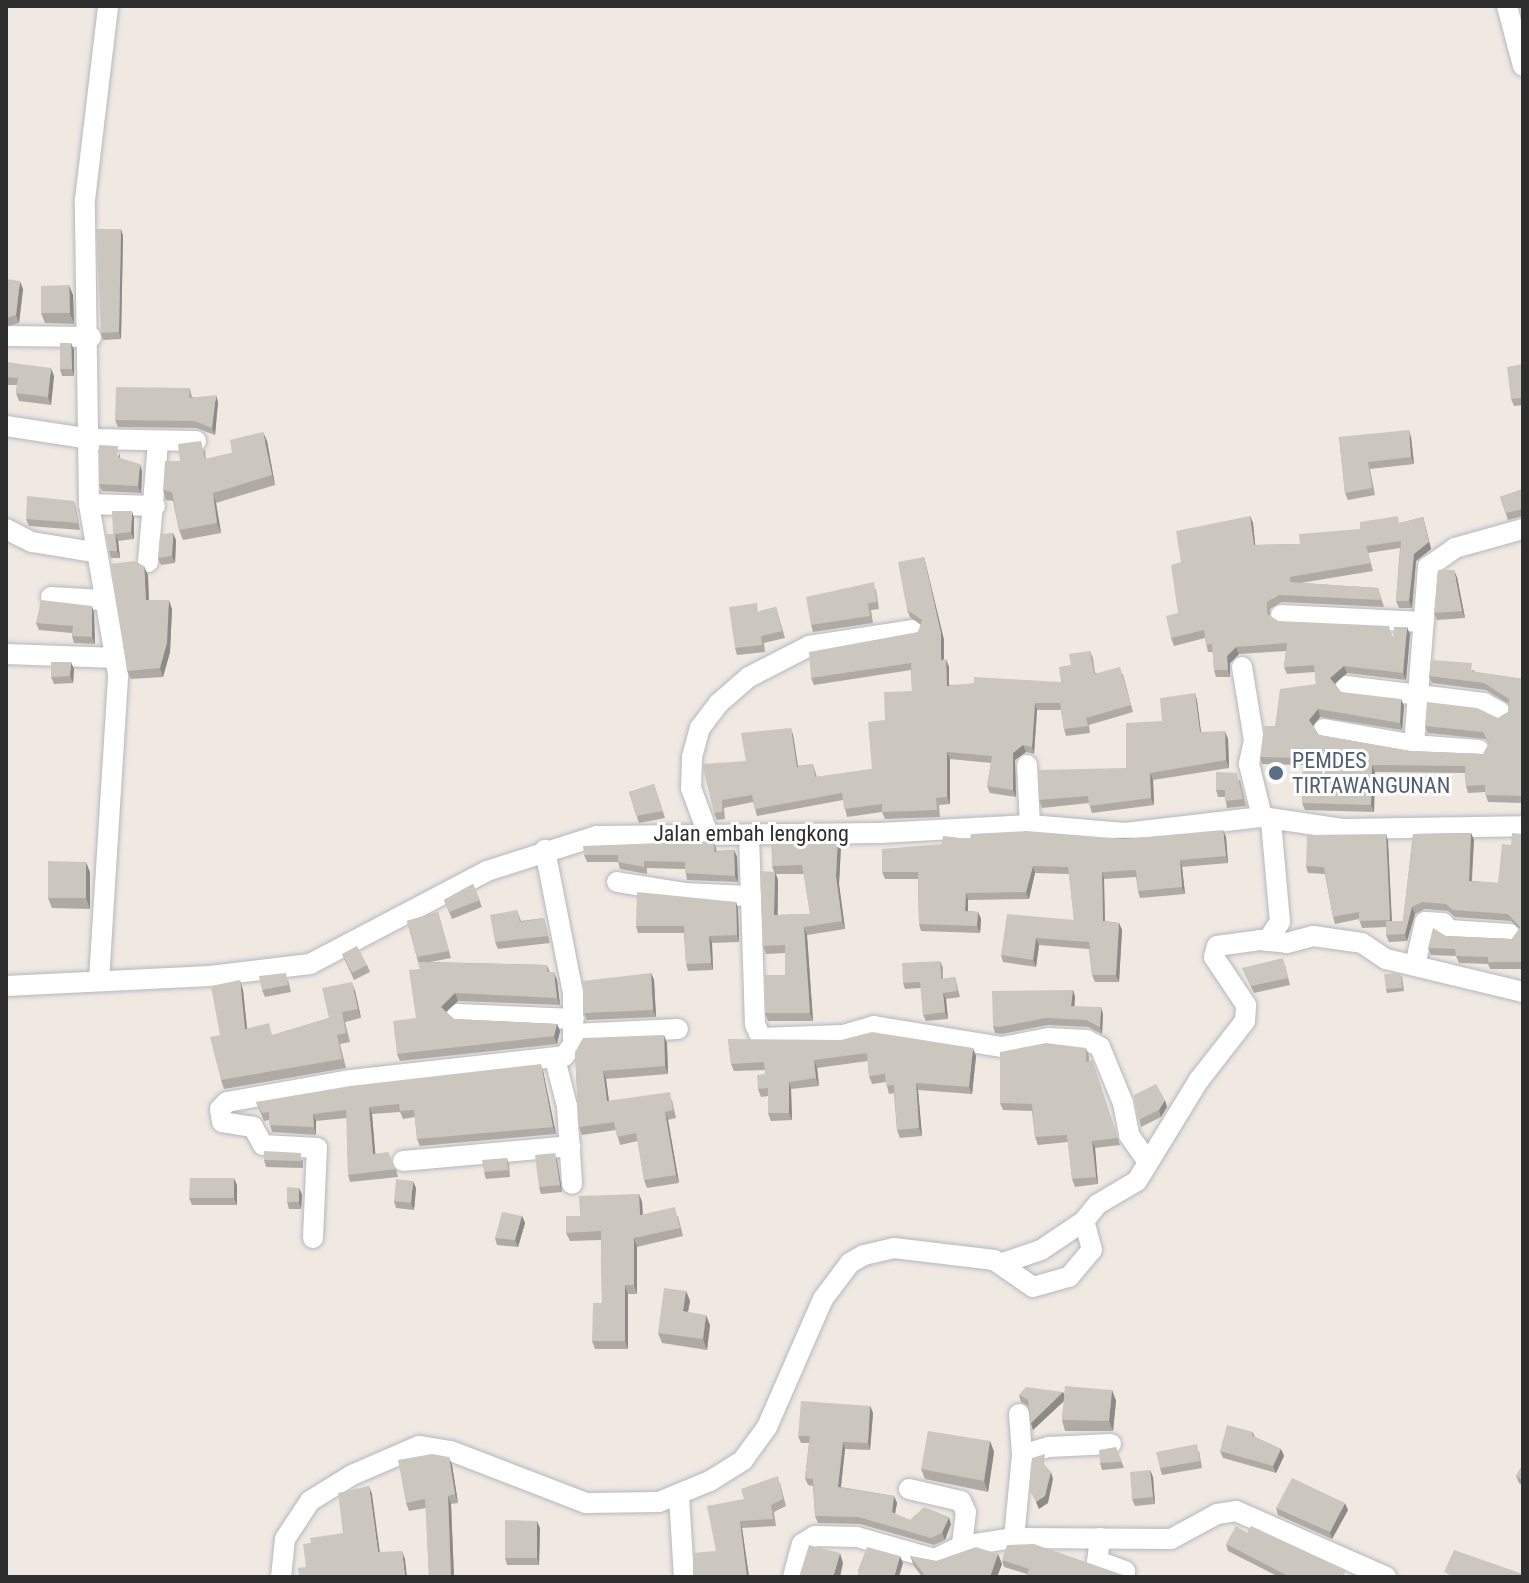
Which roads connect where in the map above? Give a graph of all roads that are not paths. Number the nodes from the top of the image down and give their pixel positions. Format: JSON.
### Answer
{"nodes":[{"id":1,"x":108,"y":6,"type":"edge"},
{"id":2,"x":1507,"y":6,"type":"edge"},
{"id":3,"x":1523,"y":66,"type":"edge"},
{"id":4,"x":6,"y":336,"type":"edge"},
{"id":5,"x":91,"y":337,"type":"junction"},
{"id":6,"x":6,"y":426,"type":"edge"},
{"id":7,"x":91,"y":439,"type":"junction"},
{"id":8,"x":196,"y":441,"type":"edge"},
{"id":9,"x":158,"y":443,"type":"junction"},
{"id":10,"x":89,"y":504,"type":"junction"},
{"id":11,"x":155,"y":506,"type":"junction"},
{"id":12,"x":6,"y":529,"type":"edge"},
{"id":13,"x":1523,"y":529,"type":"edge"},
{"id":14,"x":94,"y":552,"type":"junction"},
{"id":15,"x":148,"y":562,"type":"dead end"},
{"id":16,"x":51,"y":597,"type":"dead end"},
{"id":17,"x":102,"y":600,"type":"junction"},
{"id":18,"x":1281,"y":615,"type":"dead end"},
{"id":19,"x":1424,"y":622,"type":"junction"},
{"id":20,"x":912,"y":630,"type":"edge"},
{"id":21,"x":6,"y":654,"type":"edge"},
{"id":22,"x":117,"y":658,"type":"junction"},
{"id":23,"x":1242,"y":667,"type":"dead end"},
{"id":24,"x":1346,"y":686,"type":"dead end"},
{"id":25,"x":1419,"y":698,"type":"junction"},
{"id":26,"x":1500,"y":712,"type":"dead end"},
{"id":27,"x":1324,"y":729,"type":"dead end"},
{"id":28,"x":1414,"y":745,"type":"junction"},
{"id":29,"x":1479,"y":750,"type":"edge"},
{"id":30,"x":1027,"y":765,"type":"dead end"},
{"id":31,"x":1266,"y":820,"type":"junction"},
{"id":32,"x":1030,"y":825,"type":"junction"},
{"id":33,"x":1523,"y":826,"type":"edge"},
{"id":34,"x":708,"y":834,"type":"junction"},
{"id":35,"x":749,"y":835,"type":"junction"},
{"id":36,"x":545,"y":850,"type":"junction"},
{"id":37,"x":617,"y":882,"type":"dead end"},
{"id":38,"x":748,"y":896,"type":"junction"},
{"id":39,"x":1510,"y":934,"type":"dead end"},
{"id":40,"x":1267,"y":941,"type":"junction"},
{"id":41,"x":1415,"y":965,"type":"junction"},
{"id":42,"x":99,"y":980,"type":"junction"},
{"id":43,"x":6,"y":986,"type":"edge"},
{"id":44,"x":1523,"y":992,"type":"edge"},
{"id":45,"x":457,"y":1014,"type":"dead end"},
{"id":46,"x":574,"y":1026,"type":"junction"},
{"id":47,"x":678,"y":1029,"type":"dead end"},
{"id":48,"x":555,"y":1059,"type":"junction"},
{"id":49,"x":570,"y":1146,"type":"junction"},
{"id":50,"x":403,"y":1161,"type":"dead end"},
{"id":51,"x":1148,"y":1162,"type":"junction"},
{"id":52,"x":572,"y":1184,"type":"dead end"},
{"id":53,"x":1084,"y":1221,"type":"junction"},
{"id":54,"x":313,"y":1238,"type":"dead end"},
{"id":55,"x":1003,"y":1263,"type":"junction"},
{"id":56,"x":1019,"y":1414,"type":"dead end"},
{"id":57,"x":1111,"y":1444,"type":"edge"},
{"id":58,"x":1022,"y":1455,"type":"junction"},
{"id":59,"x":909,"y":1489,"type":"dead end"},
{"id":60,"x":679,"y":1496,"type":"junction"},
{"id":61,"x":1014,"y":1538,"type":"junction"},
{"id":62,"x":1100,"y":1538,"type":"junction"},
{"id":63,"x":962,"y":1546,"type":"junction"},
{"id":64,"x":1125,"y":1571,"type":"dead end"},
{"id":65,"x":281,"y":1577,"type":"edge"},
{"id":66,"x":684,"y":1577,"type":"edge"},
{"id":67,"x":793,"y":1577,"type":"edge"},
{"id":68,"x":1386,"y":1577,"type":"edge"}],
"edges":[{"from":1,"to":5,"type":"street"},
{"from":2,"to":3,"type":"street"},
{"from":4,"to":5,"type":"street"},
{"from":5,"to":7,"type":"street"},
{"from":6,"to":7,"type":"street"},
{"from":7,"to":9,"type":"street"},
{"from":7,"to":10,"type":"street"},
{"from":8,"to":9,"type":"street"},
{"from":9,"to":11,"type":"street"},
{"from":10,"to":11,"type":"street"},
{"from":10,"to":14,"type":"street"},
{"from":11,"to":15,"type":"street"},
{"from":12,"to":14,"type":"street"},
{"from":13,"to":19,"type":"street"},
{"from":14,"to":17,"type":"street"},
{"from":16,"to":17,"type":"street"},
{"from":17,"to":22,"type":"street"},
{"from":18,"to":19,"type":"street"},
{"from":19,"to":25,"type":"street"},
{"from":20,"to":34,"type":"street"},
{"from":21,"to":22,"type":"street"},
{"from":22,"to":42,"type":"street"},
{"from":23,"to":31,"type":"street"},
{"from":24,"to":25,"type":"street"},
{"from":25,"to":26,"type":"street"},
{"from":25,"to":28,"type":"street"},
{"from":27,"to":28,"type":"street"},
{"from":28,"to":29,"type":"street"},
{"from":30,"to":32,"type":"street"},
{"from":31,"to":32,"type":"street","name":"Jalan embah lengkong"},
{"from":31,"to":33,"type":"street","name":"Jalan embah lengkong"},
{"from":31,"to":40,"type":"street"},
{"from":32,"to":35,"type":"street","name":"Jalan embah lengkong"},
{"from":34,"to":35,"type":"street","name":"Jalan embah lengkong"},
{"from":34,"to":36,"type":"street","name":"Jalan embah lengkong"},
{"from":35,"to":38,"type":"street"},
{"from":36,"to":42,"type":"street","name":"Jalan embah lengkong"},
{"from":36,"to":46,"type":"street"},
{"from":37,"to":38,"type":"street"},
{"from":38,"to":51,"type":"street"},
{"from":39,"to":41,"type":"street"},
{"from":40,"to":41,"type":"street"},
{"from":40,"to":51,"type":"street"},
{"from":41,"to":44,"type":"street"},
{"from":42,"to":43,"type":"street","name":"Jalan embah lengkong"},
{"from":45,"to":46,"type":"street"},
{"from":46,"to":47,"type":"street"},
{"from":46,"to":48,"type":"street"},
{"from":48,"to":49,"type":"street"},
{"from":48,"to":54,"type":"street"},
{"from":49,"to":50,"type":"street"},
{"from":49,"to":52,"type":"street"},
{"from":51,"to":53,"type":"street"},
{"from":53,"to":55,"type":"street"},
{"from":53,"to":55,"type":"street"},
{"from":55,"to":60,"type":"street"},
{"from":56,"to":58,"type":"street"},
{"from":57,"to":58,"type":"street"},
{"from":58,"to":61,"type":"street"},
{"from":59,"to":63,"type":"street"},
{"from":60,"to":65,"type":"street"},
{"from":60,"to":66,"type":"street"},
{"from":61,"to":62,"type":"street"},
{"from":61,"to":63,"type":"street"},
{"from":62,"to":64,"type":"street"},
{"from":62,"to":68,"type":"street"},
{"from":63,"to":67,"type":"street"}]}
